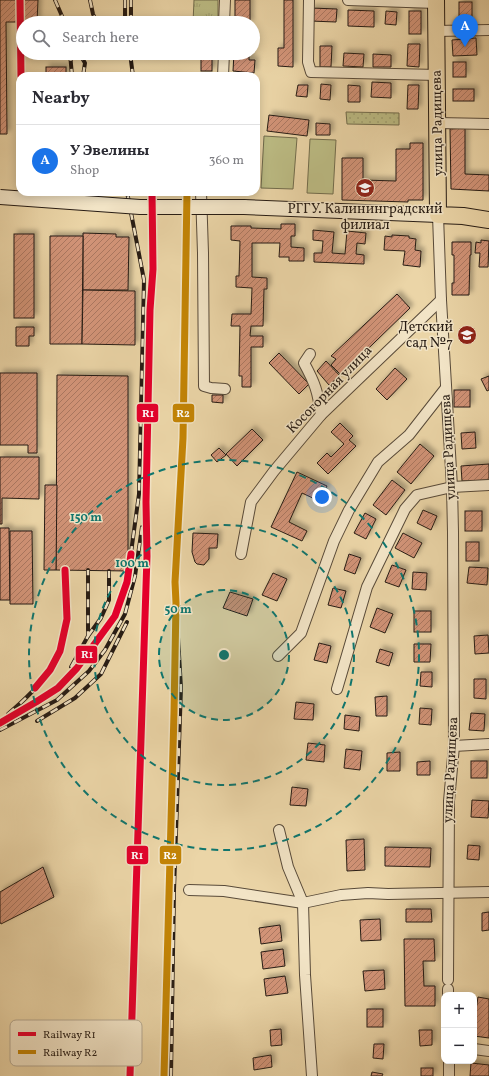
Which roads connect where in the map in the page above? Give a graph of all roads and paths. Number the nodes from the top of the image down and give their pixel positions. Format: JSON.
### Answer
{"nodes":[{"id":1,"x":225,"y":0,"type":"edge"},
{"id":2,"x":309,"y":0,"type":"edge"},
{"id":3,"x":348,"y":0,"type":"edge"},
{"id":4,"x":436,"y":1,"type":"edge"},
{"id":5,"x":224,"y":16,"type":"edge"},
{"id":6,"x":489,"y":30,"type":"edge"},
{"id":7,"x":436,"y":31,"type":"junction"},
{"id":8,"x":224,"y":60,"type":"edge"},
{"id":9,"x":223,"y":72,"type":"edge"},
{"id":10,"x":437,"y":75,"type":"junction"},
{"id":11,"x":438,"y":123,"type":"junction"},
{"id":12,"x":489,"y":124,"type":"edge"},
{"id":13,"x":201,"y":196,"type":"edge"},
{"id":14,"x":0,"y":197,"type":"edge"},
{"id":15,"x":438,"y":215,"type":"junction"},
{"id":16,"x":489,"y":220,"type":"edge"},
{"id":17,"x":441,"y":300,"type":"junction"},
{"id":18,"x":310,"y":354,"type":"dead end"},
{"id":19,"x":225,"y":389,"type":"dead end"},
{"id":20,"x":445,"y":389,"type":"junction"},
{"id":21,"x":321,"y":415,"type":"junction"},
{"id":22,"x":489,"y":485,"type":"edge"},
{"id":23,"x":452,"y":487,"type":"junction"},
{"id":24,"x":242,"y":554,"type":"dead end"},
{"id":25,"x":278,"y":656,"type":"dead end"},
{"id":26,"x":337,"y":688,"type":"dead end"},
{"id":27,"x":489,"y":744,"type":"edge"},
{"id":28,"x":454,"y":746,"type":"junction"},
{"id":29,"x":278,"y":830,"type":"dead end"},
{"id":30,"x":189,"y":890,"type":"dead end"},
{"id":31,"x":489,"y":892,"type":"edge"},
{"id":32,"x":448,"y":893,"type":"junction"},
{"id":33,"x":303,"y":903,"type":"junction"},
{"id":34,"x":448,"y":988,"type":"edge"},
{"id":35,"x":477,"y":1049,"type":"edge"},
{"id":36,"x":489,"y":1051,"type":"edge"},
{"id":37,"x":449,"y":1064,"type":"edge"},
{"id":38,"x":312,"y":1076,"type":"edge"},
{"id":39,"x":449,"y":1076,"type":"edge"}],
"edges":[{"from":1,"to":5,"type":"street"},
{"from":2,"to":10,"type":"street"},
{"from":3,"to":4,"type":"street"},
{"from":4,"to":7,"type":"main road","name":"улица Радищева"},
{"from":6,"to":7,"type":"street"},
{"from":7,"to":10,"type":"main road","name":"улица Радищева"},
{"from":8,"to":9,"type":"street"},
{"from":10,"to":11,"type":"main road","name":"улица Радищева"},
{"from":11,"to":12,"type":"street"},
{"from":11,"to":15,"type":"main road","name":"улица Радищева"},
{"from":13,"to":19,"type":"street"},
{"from":14,"to":15,"type":"main road","bridge":true},
{"from":15,"to":16,"type":"main road"},
{"from":15,"to":17,"type":"street","name":"улица Радищева"},
{"from":17,"to":20,"type":"street","name":"улица Радищева"},
{"from":17,"to":21,"type":"street","name":"Косогорная улица"},
{"from":18,"to":21,"type":"street"},
{"from":20,"to":23,"type":"street","name":"улица Радищева"},
{"from":20,"to":25,"type":"street"},
{"from":21,"to":24,"type":"street","name":"Косогорная улица"},
{"from":22,"to":23,"type":"street"},
{"from":23,"to":26,"type":"street"},
{"from":23,"to":28,"type":"street","name":"улица Радищева"},
{"from":27,"to":28,"type":"street"},
{"from":28,"to":32,"type":"street","name":"улица Радищева"},
{"from":29,"to":33,"type":"street"},
{"from":30,"to":33,"type":"street"},
{"from":31,"to":32,"type":"street"},
{"from":32,"to":33,"type":"street"},
{"from":32,"to":34,"type":"street","name":"улица Радищева"},
{"from":33,"to":38,"type":"street"},
{"from":35,"to":36,"type":"street"},
{"from":37,"to":39,"type":"street"}]}
